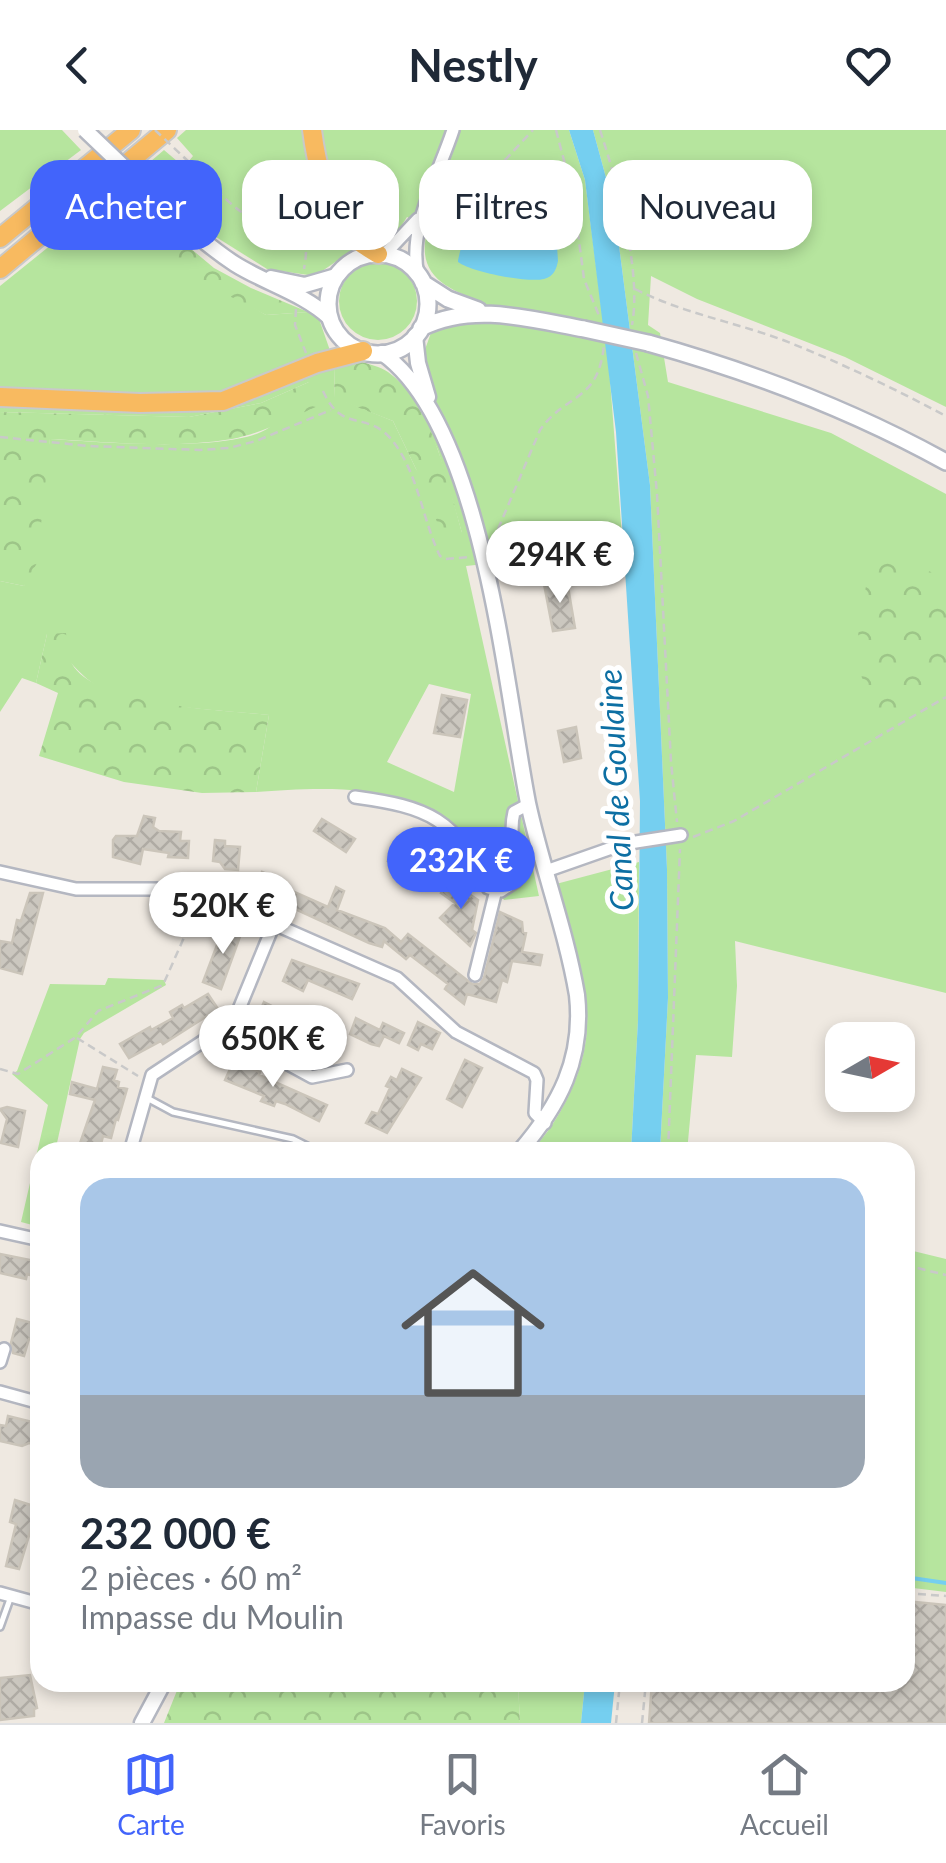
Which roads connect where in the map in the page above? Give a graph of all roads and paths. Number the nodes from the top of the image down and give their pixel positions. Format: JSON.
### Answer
{"nodes":[{"id":1,"x":85,"y":130,"type":"edge"},
{"id":2,"x":131,"y":130,"type":"edge"},
{"id":3,"x":155,"y":130,"type":"edge"},
{"id":4,"x":167,"y":130,"type":"edge"},
{"id":5,"x":312,"y":130,"type":"edge"},
{"id":6,"x":453,"y":130,"type":"edge"},
{"id":7,"x":533,"y":130,"type":"edge"},
{"id":8,"x":556,"y":130,"type":"edge"},
{"id":9,"x":600,"y":130,"type":"edge"},
{"id":10,"x":95,"y":160,"type":"edge"},
{"id":11,"x":442,"y":160,"type":"edge"},
{"id":12,"x":504,"y":160,"type":"edge"},
{"id":13,"x":30,"y":203,"type":"edge"},
{"id":14,"x":30,"y":214,"type":"edge"},
{"id":15,"x":419,"y":218,"type":"edge"},
{"id":16,"x":0,"y":224,"type":"edge"},
{"id":17,"x":419,"y":224,"type":"edge"},
{"id":18,"x":0,"y":238,"type":"edge"},
{"id":19,"x":382,"y":254,"type":"junction"},
{"id":20,"x":0,"y":269,"type":"edge"},
{"id":21,"x":256,"y":274,"type":"junction"},
{"id":22,"x":303,"y":274,"type":"dead end"},
{"id":23,"x":336,"y":276,"type":"junction"},
{"id":24,"x":421,"y":279,"type":"junction"},
{"id":25,"x":634,"y":288,"type":"junction"},
{"id":26,"x":296,"y":307,"type":"dead end"},
{"id":27,"x":488,"y":314,"type":"junction"},
{"id":28,"x":330,"y":318,"type":"junction"},
{"id":29,"x":632,"y":325,"type":"dead end"},
{"id":30,"x":418,"y":332,"type":"junction"},
{"id":31,"x":641,"y":342,"type":"junction"},
{"id":32,"x":363,"y":351,"type":"junction"},
{"id":33,"x":382,"y":353,"type":"junction"},
{"id":34,"x":308,"y":358,"type":"dead end"},
{"id":35,"x":323,"y":391,"type":"dead end"},
{"id":36,"x":0,"y":397,"type":"edge"},
{"id":37,"x":331,"y":410,"type":"junction"},
{"id":38,"x":432,"y":412,"type":"junction"},
{"id":39,"x":946,"y":416,"type":"edge"},
{"id":40,"x":0,"y":437,"type":"edge"},
{"id":41,"x":946,"y":462,"type":"edge"},
{"id":42,"x":481,"y":550,"type":"junction"},
{"id":43,"x":466,"y":558,"type":"dead end"},
{"id":44,"x":946,"y":697,"type":"edge"},
{"id":45,"x":355,"y":797,"type":"dead end"},
{"id":46,"x":528,"y":804,"type":"junction"},
{"id":47,"x":677,"y":835,"type":"junction"},
{"id":48,"x":546,"y":871,"type":"junction"},
{"id":49,"x":0,"y":872,"type":"edge"},
{"id":50,"x":194,"y":889,"type":"junction"},
{"id":51,"x":496,"y":890,"type":"junction"},
{"id":52,"x":274,"y":924,"type":"junction"},
{"id":53,"x":475,"y":975,"type":"dead end"},
{"id":54,"x":226,"y":1026,"type":"junction"},
{"id":55,"x":76,"y":1036,"type":"junction"},
{"id":56,"x":0,"y":1069,"type":"edge"},
{"id":57,"x":347,"y":1070,"type":"dead end"},
{"id":58,"x":148,"y":1082,"type":"junction"},
{"id":59,"x":144,"y":1096,"type":"junction"},
{"id":60,"x":544,"y":1123,"type":"junction"},
{"id":61,"x":132,"y":1142,"type":"edge"},
{"id":62,"x":298,"y":1142,"type":"edge"},
{"id":63,"x":528,"y":1142,"type":"edge"},
{"id":64,"x":668,"y":1142,"type":"edge"},
{"id":65,"x":0,"y":1230,"type":"edge"},
{"id":66,"x":30,"y":1238,"type":"edge"},
{"id":67,"x":915,"y":1267,"type":"edge"},
{"id":68,"x":946,"y":1275,"type":"edge"},
{"id":69,"x":0,"y":1392,"type":"edge"},
{"id":70,"x":30,"y":1400,"type":"edge"},
{"id":71,"x":915,"y":1594,"type":"edge"},
{"id":72,"x":6,"y":1595,"type":"edge"},
{"id":73,"x":946,"y":1596,"type":"edge"},
{"id":74,"x":0,"y":1627,"type":"edge"},
{"id":75,"x":159,"y":1692,"type":"edge"},
{"id":76,"x":619,"y":1692,"type":"edge"},
{"id":77,"x":645,"y":1692,"type":"edge"},
{"id":78,"x":142,"y":1723,"type":"edge"},
{"id":79,"x":616,"y":1723,"type":"edge"},
{"id":80,"x":642,"y":1723,"type":"edge"}],
"edges":[{"from":1,"to":21,"type":"street","bridge":true},
{"from":2,"to":10,"type":"highway"},
{"from":3,"to":22,"type":"path","bridge":true},
{"from":4,"to":20,"type":"highway"},
{"from":5,"to":19,"type":"highway"},
{"from":6,"to":11,"type":"street"},
{"from":7,"to":12,"type":"path"},
{"from":8,"to":42,"type":"path"},
{"from":9,"to":25,"type":"path"},
{"from":13,"to":16,"type":"highway"},
{"from":14,"to":18,"type":"highway"},
{"from":15,"to":19,"type":"street"},
{"from":17,"to":24,"type":"street"},
{"from":19,"to":23,"type":"main road"},
{"from":19,"to":24,"type":"main road"},
{"from":21,"to":23,"type":"street"},
{"from":21,"to":28,"type":"street"},
{"from":23,"to":28,"type":"main road"},
{"from":24,"to":27,"type":"main road"},
{"from":24,"to":30,"type":"main road"},
{"from":25,"to":29,"type":"path"},
{"from":25,"to":39,"type":"path"},
{"from":26,"to":34,"type":"path"},
{"from":27,"to":30,"type":"main road"},
{"from":27,"to":31,"type":"main road","bridge":true},
{"from":28,"to":32,"type":"main road"},
{"from":30,"to":33,"type":"main road"},
{"from":30,"to":38,"type":"street"},
{"from":31,"to":41,"type":"main road"},
{"from":31,"to":47,"type":"path"},
{"from":32,"to":33,"type":"main road"},
{"from":32,"to":36,"type":"highway"},
{"from":33,"to":38,"type":"street"},
{"from":35,"to":37,"type":"path"},
{"from":37,"to":40,"type":"path"},
{"from":37,"to":43,"type":"path"},
{"from":38,"to":42,"type":"street"},
{"from":42,"to":46,"type":"street"},
{"from":44,"to":47,"type":"path"},
{"from":45,"to":51,"type":"street"},
{"from":46,"to":48,"type":"street"},
{"from":46,"to":51,"type":"street"},
{"from":47,"to":48,"type":"street"},
{"from":47,"to":64,"type":"path"},
{"from":48,"to":60,"type":"street"},
{"from":49,"to":50,"type":"street"},
{"from":50,"to":52,"type":"street"},
{"from":50,"to":55,"type":"path"},
{"from":51,"to":53,"type":"street"},
{"from":52,"to":54,"type":"street"},
{"from":52,"to":60,"type":"street"},
{"from":54,"to":57,"type":"street"},
{"from":54,"to":58,"type":"street"},
{"from":55,"to":56,"type":"path"},
{"from":55,"to":58,"type":"path"},
{"from":58,"to":59,"type":"street"},
{"from":59,"to":61,"type":"street"},
{"from":59,"to":62,"type":"lane"},
{"from":60,"to":63,"type":"street"},
{"from":65,"to":66,"type":"street"},
{"from":67,"to":68,"type":"path"},
{"from":69,"to":70,"type":"street"},
{"from":71,"to":73,"type":"path"},
{"from":72,"to":74,"type":"lane"},
{"from":75,"to":78,"type":"street"},
{"from":76,"to":79,"type":"path"},
{"from":77,"to":80,"type":"path"}]}
